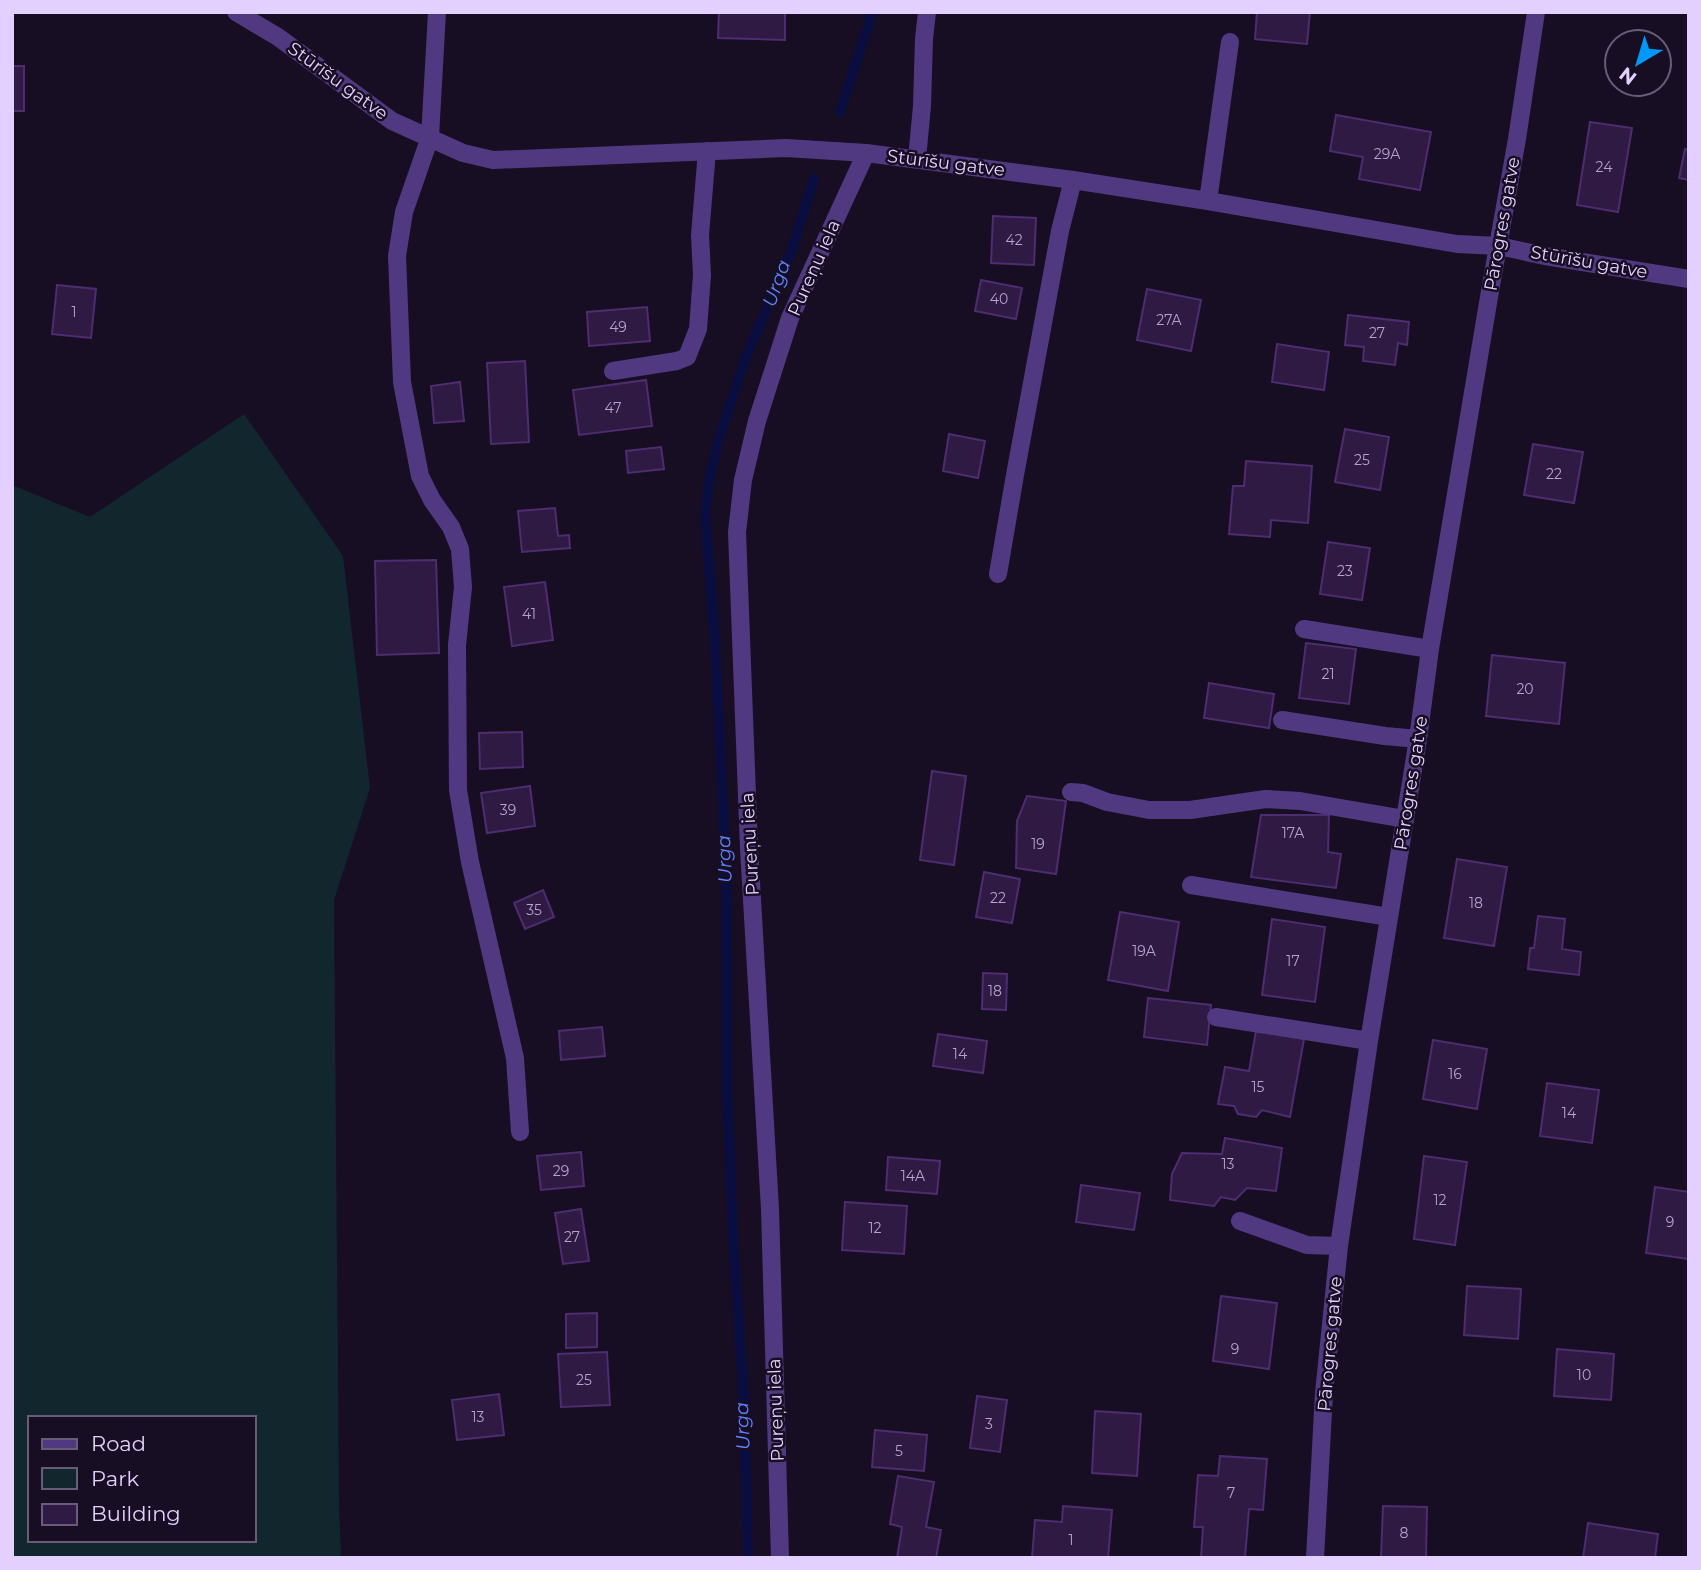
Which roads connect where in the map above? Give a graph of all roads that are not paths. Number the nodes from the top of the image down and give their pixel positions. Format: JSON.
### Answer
{"nodes":[{"id":1,"x":236,"y":12,"type":"edge"},
{"id":2,"x":437,"y":12,"type":"edge"},
{"id":3,"x":927,"y":12,"type":"edge"},
{"id":4,"x":1536,"y":12,"type":"edge"},
{"id":5,"x":1230,"y":42,"type":"dead end"},
{"id":6,"x":430,"y":137,"type":"junction"},
{"id":7,"x":707,"y":151,"type":"junction"},
{"id":8,"x":866,"y":153,"type":"junction"},
{"id":9,"x":917,"y":159,"type":"junction"},
{"id":10,"x":1073,"y":180,"type":"junction"},
{"id":11,"x":1208,"y":201,"type":"junction"},
{"id":12,"x":1499,"y":246,"type":"junction"},
{"id":13,"x":1689,"y":279,"type":"edge"},
{"id":14,"x":613,"y":371,"type":"dead end"},
{"id":15,"x":998,"y":575,"type":"dead end"},
{"id":16,"x":1304,"y":629,"type":"dead end"},
{"id":17,"x":1430,"y":649,"type":"junction"},
{"id":18,"x":1282,"y":720,"type":"dead end"},
{"id":19,"x":1418,"y":739,"type":"junction"},
{"id":20,"x":1071,"y":792,"type":"dead end"},
{"id":21,"x":1405,"y":819,"type":"junction"},
{"id":22,"x":1191,"y":885,"type":"dead end"},
{"id":23,"x":1389,"y":917,"type":"junction"},
{"id":24,"x":1216,"y":1017,"type":"dead end"},
{"id":25,"x":1369,"y":1041,"type":"junction"},
{"id":26,"x":520,"y":1132,"type":"dead end"},
{"id":27,"x":1240,"y":1221,"type":"dead end"},
{"id":28,"x":1339,"y":1245,"type":"junction"},
{"id":29,"x":780,"y":1558,"type":"edge"},
{"id":30,"x":1315,"y":1558,"type":"edge"}],
"edges":[{"from":1,"to":6,"type":"street","name":"Stūrīšu gatve"},
{"from":2,"to":6,"type":"street"},
{"from":3,"to":9,"type":"street"},
{"from":4,"to":12,"type":"street","name":"Pārogres gatve"},
{"from":5,"to":11,"type":"street"},
{"from":6,"to":7,"type":"street","name":"Stūrīšu gatve"},
{"from":6,"to":26,"type":"street"},
{"from":7,"to":8,"type":"street","name":"Stūrīšu gatve"},
{"from":7,"to":14,"type":"street"},
{"from":8,"to":9,"type":"street","name":"Stūrīšu gatve"},
{"from":8,"to":29,"type":"street","name":"Pureņu iela"},
{"from":9,"to":10,"type":"street","name":"Stūrīšu gatve"},
{"from":10,"to":11,"type":"street","name":"Stūrīšu gatve"},
{"from":10,"to":15,"type":"street"},
{"from":11,"to":12,"type":"street","name":"Stūrīšu gatve"},
{"from":12,"to":13,"type":"street","name":"Stūrīšu gatve"},
{"from":12,"to":17,"type":"street","name":"Pārogres gatve"},
{"from":16,"to":17,"type":"street"},
{"from":17,"to":19,"type":"street","name":"Pārogres gatve"},
{"from":18,"to":19,"type":"street"},
{"from":19,"to":21,"type":"street","name":"Pārogres gatve"},
{"from":20,"to":21,"type":"street"},
{"from":21,"to":23,"type":"street","name":"Pārogres gatve"},
{"from":22,"to":23,"type":"street"},
{"from":23,"to":25,"type":"street","name":"Pārogres gatve"},
{"from":24,"to":25,"type":"street"},
{"from":25,"to":28,"type":"street","name":"Pārogres gatve"},
{"from":27,"to":28,"type":"street"},
{"from":28,"to":30,"type":"street","name":"Pārogres gatve"}]}
